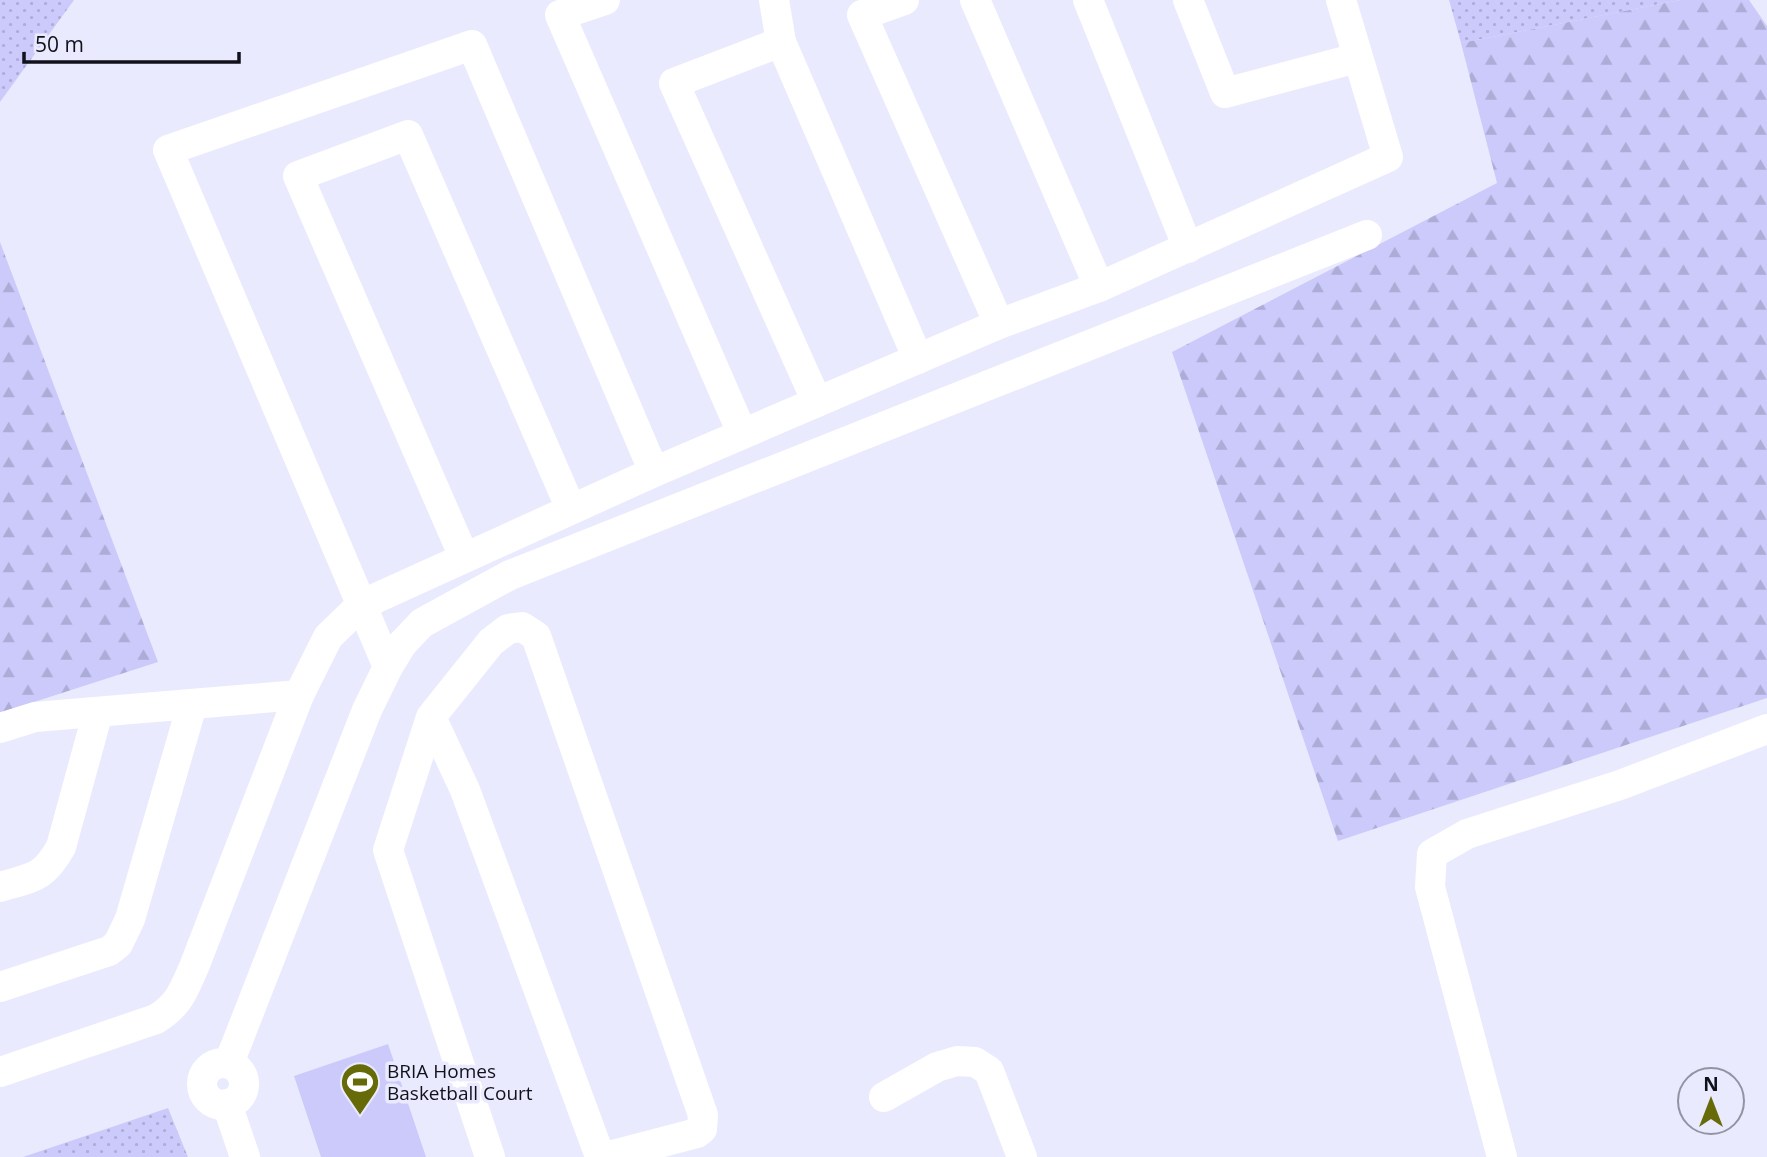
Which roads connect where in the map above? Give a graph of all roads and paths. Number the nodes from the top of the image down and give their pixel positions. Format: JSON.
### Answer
{"nodes":[{"id":1,"x":605,"y":0,"type":"edge"},
{"id":2,"x":774,"y":0,"type":"edge"},
{"id":3,"x":904,"y":0,"type":"edge"},
{"id":4,"x":975,"y":0,"type":"edge"},
{"id":5,"x":1088,"y":0,"type":"edge"},
{"id":6,"x":1188,"y":0,"type":"edge"},
{"id":7,"x":1340,"y":0,"type":"edge"},
{"id":8,"x":781,"y":42,"type":"junction"},
{"id":9,"x":1357,"y":58,"type":"junction"},
{"id":10,"x":1367,"y":235,"type":"dead end"},
{"id":11,"x":1188,"y":248,"type":"junction"},
{"id":12,"x":1099,"y":287,"type":"junction"},
{"id":13,"x":999,"y":324,"type":"junction"},
{"id":14,"x":918,"y":359,"type":"junction"},
{"id":15,"x":817,"y":402,"type":"junction"},
{"id":16,"x":742,"y":433,"type":"junction"},
{"id":17,"x":654,"y":472,"type":"junction"},
{"id":18,"x":571,"y":509,"type":"junction"},
{"id":19,"x":464,"y":558,"type":"junction"},
{"id":20,"x":361,"y":605,"type":"junction"},
{"id":21,"x":388,"y":667,"type":"junction"},
{"id":22,"x":299,"y":695,"type":"junction"},
{"id":23,"x":192,"y":705,"type":"junction"},
{"id":24,"x":98,"y":712,"type":"junction"},
{"id":25,"x":431,"y":717,"type":"junction"},
{"id":26,"x":0,"y":728,"type":"edge"},
{"id":27,"x":1767,"y":729,"type":"edge"},
{"id":28,"x":0,"y":887,"type":"edge"},
{"id":29,"x":0,"y":987,"type":"edge"},
{"id":30,"x":0,"y":1072,"type":"edge"},
{"id":31,"x":884,"y":1097,"type":"dead end"},
{"id":32,"x":245,"y":1157,"type":"edge"},
{"id":33,"x":490,"y":1157,"type":"edge"},
{"id":34,"x":1022,"y":1157,"type":"edge"},
{"id":35,"x":1502,"y":1157,"type":"edge"}],
"edges":[{"from":1,"to":16,"type":"street"},
{"from":2,"to":8,"type":"street"},
{"from":3,"to":13,"type":"street"},
{"from":4,"to":12,"type":"street"},
{"from":5,"to":11,"type":"street"},
{"from":6,"to":9,"type":"street"},
{"from":7,"to":9,"type":"street"},
{"from":8,"to":14,"type":"street"},
{"from":8,"to":15,"type":"street"},
{"from":9,"to":11,"type":"street"},
{"from":10,"to":21,"type":"street"},
{"from":11,"to":12,"type":"street"},
{"from":12,"to":13,"type":"street"},
{"from":13,"to":14,"type":"street"},
{"from":14,"to":15,"type":"street"},
{"from":15,"to":16,"type":"street"},
{"from":16,"to":17,"type":"street"},
{"from":17,"to":18,"type":"street"},
{"from":17,"to":20,"type":"street"},
{"from":18,"to":19,"type":"street"},
{"from":18,"to":19,"type":"street"},
{"from":19,"to":20,"type":"street"},
{"from":20,"to":21,"type":"street"},
{"from":20,"to":22,"type":"street"},
{"from":21,"to":32,"type":"street"},
{"from":22,"to":23,"type":"street"},
{"from":22,"to":30,"type":"street"},
{"from":23,"to":24,"type":"street"},
{"from":23,"to":29,"type":"street"},
{"from":24,"to":26,"type":"street"},
{"from":24,"to":28,"type":"street"},
{"from":25,"to":25,"type":"street"},
{"from":25,"to":33,"type":"street"},
{"from":27,"to":35,"type":"street"},
{"from":31,"to":34,"type":"street"}]}
